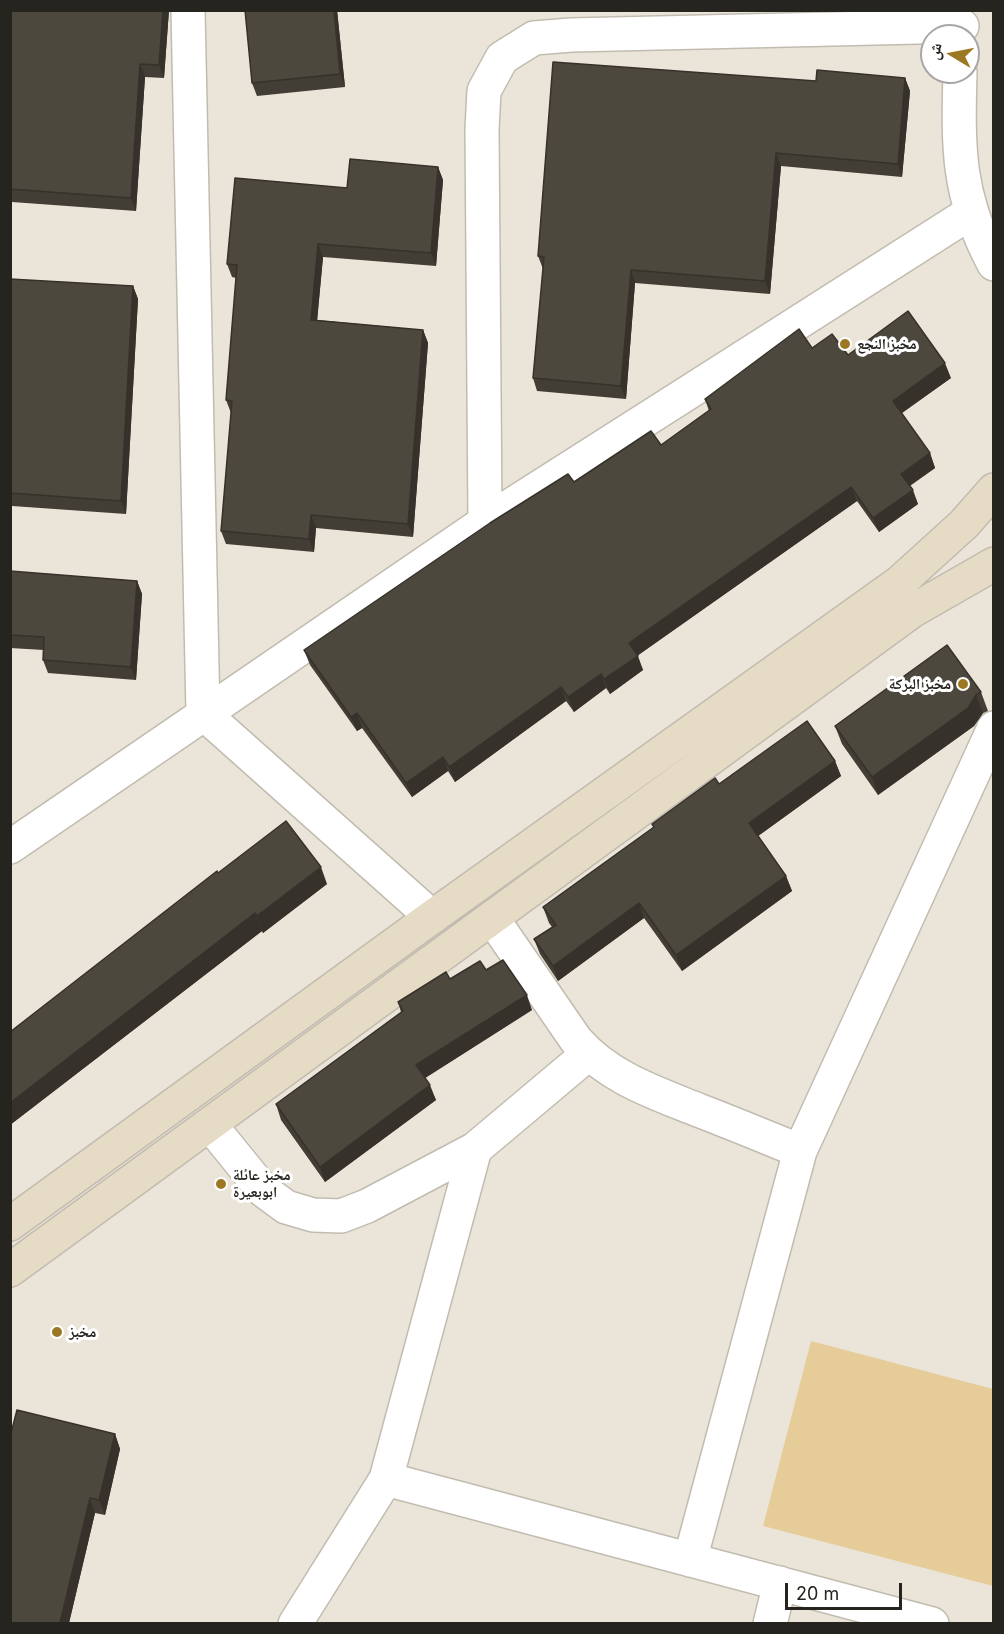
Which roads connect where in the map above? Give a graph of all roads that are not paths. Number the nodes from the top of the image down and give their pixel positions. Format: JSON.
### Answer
{"nodes":[{"id":1,"x":188,"y":10,"type":"edge"},
{"id":2,"x":920,"y":25,"type":"edge"},
{"id":3,"x":960,"y":84,"type":"edge"},
{"id":4,"x":970,"y":213,"type":"junction"},
{"id":5,"x":993,"y":264,"type":"edge"},
{"id":6,"x":993,"y":490,"type":"edge"},
{"id":7,"x":485,"y":522,"type":"junction"},
{"id":8,"x":993,"y":564,"type":"edge"},
{"id":9,"x":203,"y":713,"type":"junction"},
{"id":10,"x":993,"y":728,"type":"edge"},
{"id":11,"x":10,"y":847,"type":"edge"},
{"id":12,"x":432,"y":916,"type":"junction"},
{"id":13,"x":492,"y":918,"type":"junction"},
{"id":14,"x":588,"y":1054,"type":"junction"},
{"id":15,"x":211,"y":1126,"type":"junction"},
{"id":16,"x":476,"y":1149,"type":"junction"},
{"id":17,"x":800,"y":1151,"type":"junction"},
{"id":18,"x":10,"y":1224,"type":"edge"},
{"id":19,"x":10,"y":1270,"type":"edge"},
{"id":20,"x":386,"y":1479,"type":"junction"},
{"id":21,"x":690,"y":1560,"type":"junction"},
{"id":22,"x":780,"y":1583,"type":"junction"},
{"id":23,"x":295,"y":1623,"type":"edge"},
{"id":24,"x":770,"y":1623,"type":"edge"},
{"id":25,"x":932,"y":1623,"type":"edge"}],
"edges":[{"from":1,"to":9,"type":"street"},
{"from":2,"to":7,"type":"street"},
{"from":3,"to":4,"type":"street"},
{"from":4,"to":5,"type":"street"},
{"from":4,"to":7,"type":"street"},
{"from":6,"to":12,"type":"main road"},
{"from":7,"to":9,"type":"street"},
{"from":8,"to":13,"type":"main road"},
{"from":9,"to":11,"type":"street"},
{"from":9,"to":12,"type":"street"},
{"from":10,"to":17,"type":"street"},
{"from":12,"to":18,"type":"main road"},
{"from":13,"to":14,"type":"street"},
{"from":13,"to":15,"type":"main road"},
{"from":14,"to":16,"type":"street"},
{"from":14,"to":17,"type":"street"},
{"from":15,"to":16,"type":"street"},
{"from":15,"to":19,"type":"main road"},
{"from":16,"to":20,"type":"street"},
{"from":17,"to":21,"type":"street"},
{"from":20,"to":21,"type":"street"},
{"from":20,"to":23,"type":"street"},
{"from":21,"to":22,"type":"street"},
{"from":22,"to":24,"type":"street"},
{"from":22,"to":25,"type":"street"}]}
